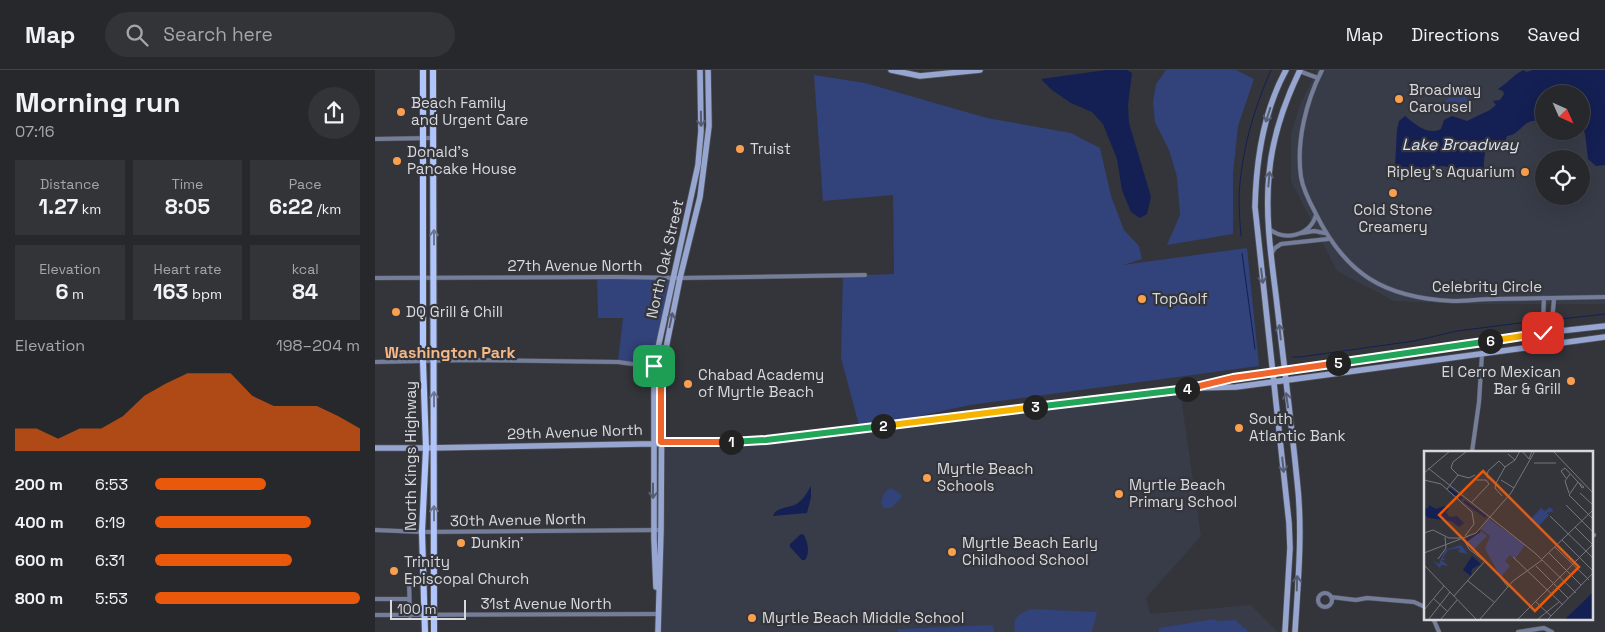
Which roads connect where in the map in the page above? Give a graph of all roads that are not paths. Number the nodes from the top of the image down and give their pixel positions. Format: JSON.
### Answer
{"nodes":[{"id":1,"x":423,"y":70,"type":"edge"},
{"id":2,"x":433,"y":70,"type":"edge"},
{"id":3,"x":700,"y":70,"type":"edge"},
{"id":4,"x":708,"y":70,"type":"edge"},
{"id":5,"x":891,"y":70,"type":"edge"},
{"id":6,"x":980,"y":70,"type":"edge"},
{"id":7,"x":1286,"y":70,"type":"edge"},
{"id":8,"x":1299,"y":70,"type":"edge"},
{"id":9,"x":1322,"y":70,"type":"edge"},
{"id":10,"x":1318,"y":78,"type":"junction"},
{"id":11,"x":433,"y":138,"type":"junction"},
{"id":12,"x":375,"y":139,"type":"edge"},
{"id":13,"x":423,"y":139,"type":"junction"},
{"id":14,"x":1316,"y":215,"type":"junction"},
{"id":15,"x":1268,"y":228,"type":"junction"},
{"id":16,"x":1302,"y":233,"type":"junction"},
{"id":17,"x":1325,"y":233,"type":"junction"},
{"id":18,"x":1328,"y":239,"type":"junction"},
{"id":19,"x":1271,"y":254,"type":"junction"},
{"id":20,"x":865,"y":275,"type":"dead end"},
{"id":21,"x":375,"y":278,"type":"edge"},
{"id":22,"x":423,"y":278,"type":"junction"},
{"id":23,"x":433,"y":278,"type":"junction"},
{"id":24,"x":673,"y":278,"type":"junction"},
{"id":25,"x":680,"y":278,"type":"junction"},
{"id":26,"x":1605,"y":297,"type":"edge"},
{"id":27,"x":1544,"y":298,"type":"junction"},
{"id":28,"x":1554,"y":299,"type":"junction"},
{"id":29,"x":1605,"y":326,"type":"edge"},
{"id":30,"x":1551,"y":332,"type":"junction"},
{"id":31,"x":1543,"y":333,"type":"junction"},
{"id":32,"x":1605,"y":337,"type":"edge"},
{"id":33,"x":1550,"y":344,"type":"junction"},
{"id":34,"x":1542,"y":346,"type":"junction"},
{"id":35,"x":1481,"y":354,"type":"junction"},
{"id":36,"x":423,"y":361,"type":"junction"},
{"id":37,"x":434,"y":361,"type":"junction"},
{"id":38,"x":375,"y":362,"type":"edge"},
{"id":39,"x":654,"y":366,"type":"junction"},
{"id":40,"x":661,"y":368,"type":"junction"},
{"id":41,"x":1284,"y":371,"type":"junction"},
{"id":42,"x":1273,"y":372,"type":"junction"},
{"id":43,"x":1285,"y":380,"type":"junction"},
{"id":44,"x":1274,"y":382,"type":"junction"},
{"id":45,"x":1192,"y":388,"type":"junction"},
{"id":46,"x":661,"y":442,"type":"junction"},
{"id":47,"x":654,"y":443,"type":"junction"},
{"id":48,"x":375,"y":448,"type":"edge"},
{"id":49,"x":425,"y":448,"type":"junction"},
{"id":50,"x":434,"y":448,"type":"junction"},
{"id":51,"x":1472,"y":451,"type":"edge"},
{"id":52,"x":375,"y":530,"type":"edge"},
{"id":53,"x":654,"y":530,"type":"junction"},
{"id":54,"x":661,"y":530,"type":"junction"},
{"id":55,"x":423,"y":532,"type":"junction"},
{"id":56,"x":434,"y":532,"type":"junction"},
{"id":57,"x":409,"y":582,"type":"dead end"},
{"id":58,"x":1331,"y":597,"type":"dead end"},
{"id":59,"x":375,"y":599,"type":"edge"},
{"id":60,"x":409,"y":599,"type":"junction"},
{"id":61,"x":658,"y":604,"type":"junction"},
{"id":62,"x":1424,"y":607,"type":"edge"},
{"id":63,"x":658,"y":614,"type":"junction"},
{"id":64,"x":375,"y":615,"type":"edge"},
{"id":65,"x":410,"y":616,"type":"junction"},
{"id":66,"x":425,"y":616,"type":"junction"},
{"id":67,"x":434,"y":616,"type":"junction"},
{"id":68,"x":1434,"y":620,"type":"edge"},
{"id":69,"x":425,"y":632,"type":"edge"},
{"id":70,"x":434,"y":632,"type":"edge"},
{"id":71,"x":658,"y":632,"type":"edge"},
{"id":72,"x":1285,"y":632,"type":"edge"},
{"id":73,"x":1295,"y":632,"type":"edge"},
{"id":74,"x":1439,"y":632,"type":"edge"},
{"id":75,"x":1518,"y":632,"type":"edge"},
{"id":76,"x":1552,"y":632,"type":"edge"}],
"edges":[{"from":1,"to":13,"type":"main road","name":"North Kings Highway"},
{"from":2,"to":11,"type":"main road","name":"North Kings Highway"},
{"from":3,"to":24,"type":"main road","name":"North Oak Street","one_way":true},
{"from":4,"to":25,"type":"main road","name":"North Oak Street"},
{"from":5,"to":6,"type":"main road"},
{"from":7,"to":42,"type":"main road","one_way":true},
{"from":8,"to":10,"type":"street"},
{"from":15,"to":8,"type":"main road","one_way":true},
{"from":9,"to":10,"type":"street","name":"Celebrity Circle"},
{"from":10,"to":14,"type":"street","name":"Celebrity Circle"},
{"from":11,"to":13,"type":"street"},
{"from":23,"to":11,"type":"main road","name":"North Kings Highway","one_way":true},
{"from":12,"to":13,"type":"street"},
{"from":13,"to":22,"type":"main road","name":"North Kings Highway"},
{"from":14,"to":16,"type":"street"},
{"from":14,"to":17,"type":"street","name":"Celebrity Circle"},
{"from":15,"to":16,"type":"street"},
{"from":15,"to":19,"type":"main road"},
{"from":16,"to":17,"type":"street"},
{"from":17,"to":18,"type":"street","name":"Celebrity Circle"},
{"from":18,"to":19,"type":"street"},
{"from":18,"to":27,"type":"street","name":"Celebrity Circle"},
{"from":41,"to":19,"type":"main road","one_way":true},
{"from":20,"to":25,"type":"street","name":"27th Avenue North"},
{"from":21,"to":22,"type":"street","name":"27th Avenue North"},
{"from":22,"to":23,"type":"street","name":"27th Avenue North"},
{"from":22,"to":36,"type":"main road","name":"North Kings Highway"},
{"from":23,"to":24,"type":"street","name":"27th Avenue North"},
{"from":23,"to":37,"type":"main road","name":"North Kings Highway"},
{"from":24,"to":25,"type":"street","name":"27th Avenue North"},
{"from":24,"to":39,"type":"main road","name":"North Oak Street"},
{"from":40,"to":25,"type":"main road","name":"North Oak Street","one_way":true},
{"from":26,"to":28,"type":"street","name":"Celebrity Circle"},
{"from":27,"to":28,"type":"street","name":"Celebrity Circle"},
{"from":27,"to":31,"type":"street"},
{"from":28,"to":30,"type":"street"},
{"from":29,"to":30,"type":"main road","name":"29th Avenue North"},
{"from":30,"to":31,"type":"main road","name":"29th Avenue North"},
{"from":30,"to":33,"type":"street"},
{"from":31,"to":34,"type":"street"},
{"from":31,"to":41,"type":"main road","name":"29th Avenue North"},
{"from":32,"to":33,"type":"main road","name":"29th Avenue North"},
{"from":33,"to":34,"type":"main road","name":"29th Avenue North"},
{"from":34,"to":35,"type":"main road","name":"29th Avenue North"},
{"from":35,"to":43,"type":"main road","name":"29th Avenue North"},
{"from":35,"to":51,"type":"street"},
{"from":36,"to":37,"type":"street"},
{"from":36,"to":38,"type":"street"},
{"from":36,"to":49,"type":"main road","name":"North Kings Highway"},
{"from":37,"to":39,"type":"street"},
{"from":50,"to":37,"type":"main road","name":"North Kings Highway","one_way":true},
{"from":39,"to":40,"type":"street"},
{"from":39,"to":47,"type":"main road","name":"North Oak Street"},
{"from":40,"to":46,"type":"main road","name":"North Oak Street"},
{"from":41,"to":42,"type":"main road","name":"29th Avenue North"},
{"from":41,"to":43,"type":"main road"},
{"from":42,"to":44,"type":"main road"},
{"from":42,"to":45,"type":"main road","name":"29th Avenue North"},
{"from":43,"to":44,"type":"main road","name":"29th Avenue North"},
{"from":73,"to":43,"type":"main road","one_way":true},
{"from":44,"to":45,"type":"main road","name":"29th Avenue North"},
{"from":44,"to":72,"type":"main road","one_way":true},
{"from":45,"to":46,"type":"main road","name":"29th Avenue North"},
{"from":46,"to":47,"type":"main road","name":"29th Avenue North"},
{"from":46,"to":54,"type":"main road","name":"North Oak Street"},
{"from":47,"to":50,"type":"main road","name":"29th Avenue North"},
{"from":47,"to":53,"type":"main road","name":"North Oak Street","one_way":true},
{"from":48,"to":49,"type":"main road","name":"29th Avenue North"},
{"from":49,"to":50,"type":"main road","name":"29th Avenue North"},
{"from":49,"to":55,"type":"main road","name":"North Kings Highway"},
{"from":56,"to":50,"type":"main road","name":"North Kings Highway","one_way":true},
{"from":52,"to":55,"type":"street","name":"30th Avenue North"},
{"from":53,"to":54,"type":"street","name":"30th Avenue North"},
{"from":53,"to":56,"type":"street","name":"30th Avenue North"},
{"from":53,"to":61,"type":"main road","name":"North Oak Street"},
{"from":54,"to":61,"type":"main road","name":"North Oak Street"},
{"from":55,"to":56,"type":"street","name":"30th Avenue North"},
{"from":55,"to":66,"type":"main road","name":"North Kings Highway"},
{"from":56,"to":67,"type":"main road","name":"North Kings Highway"},
{"from":57,"to":60,"type":"street"},
{"from":58,"to":62,"type":"street"},
{"from":59,"to":60,"type":"street"},
{"from":60,"to":65,"type":"street"},
{"from":61,"to":63,"type":"main road","name":"North Oak Street"},
{"from":63,"to":67,"type":"street","name":"31st Avenue North"},
{"from":63,"to":71,"type":"main road","name":"North Oak Street"},
{"from":64,"to":65,"type":"street","name":"31st Avenue North"},
{"from":65,"to":66,"type":"street","name":"31st Avenue North"},
{"from":66,"to":67,"type":"street","name":"31st Avenue North"},
{"from":66,"to":69,"type":"main road","name":"North Kings Highway"},
{"from":67,"to":70,"type":"main road","name":"North Kings Highway"},
{"from":68,"to":74,"type":"street"},
{"from":75,"to":76,"type":"street"}]}
